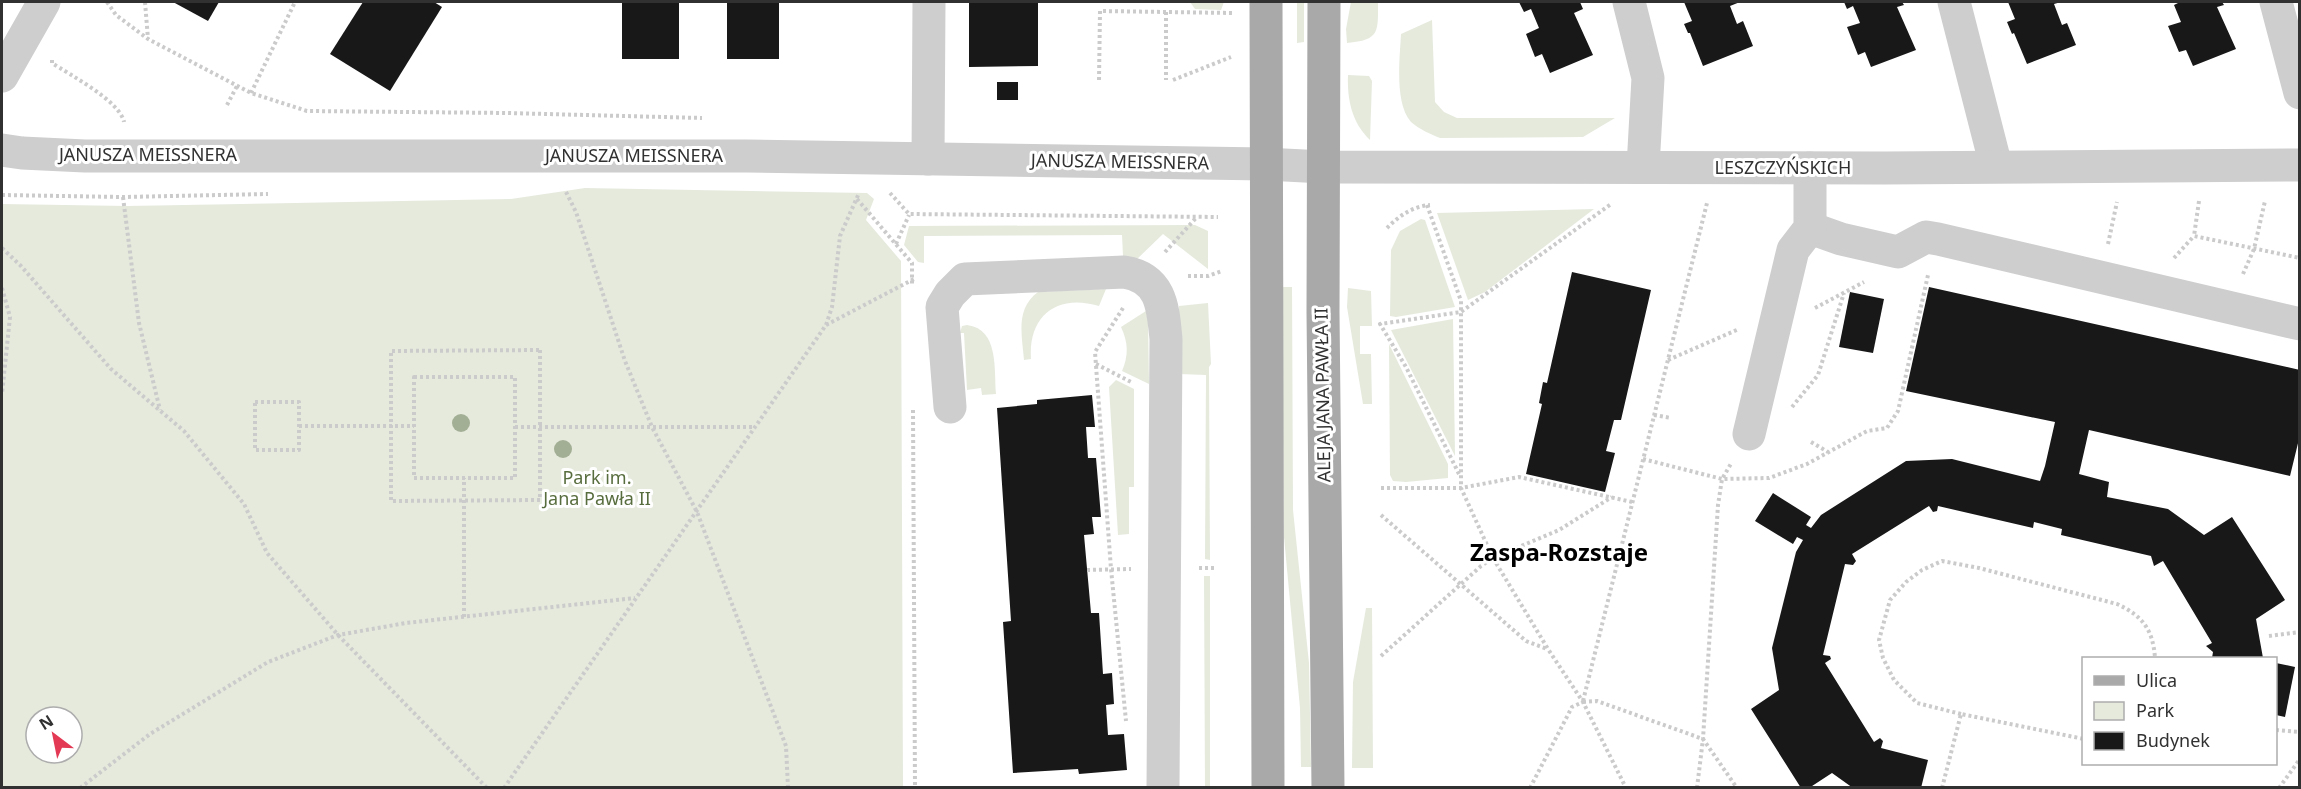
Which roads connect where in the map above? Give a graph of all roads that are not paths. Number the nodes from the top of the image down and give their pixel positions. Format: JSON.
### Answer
{"nodes":[{"id":1,"x":44,"y":2,"type":"edge"},
{"id":2,"x":929,"y":2,"type":"edge"},
{"id":3,"x":1266,"y":2,"type":"edge"},
{"id":4,"x":1324,"y":2,"type":"edge"},
{"id":5,"x":1629,"y":2,"type":"edge"},
{"id":6,"x":1954,"y":2,"type":"edge"},
{"id":7,"x":2276,"y":2,"type":"edge"},
{"id":8,"x":2,"y":76,"type":"edge"},
{"id":9,"x":2300,"y":93,"type":"edge"},
{"id":10,"x":2,"y":150,"type":"edge"},
{"id":11,"x":928,"y":159,"type":"junction"},
{"id":12,"x":1266,"y":164,"type":"junction"},
{"id":13,"x":2300,"y":165,"type":"edge"},
{"id":14,"x":1996,"y":166,"type":"junction"},
{"id":15,"x":1324,"y":167,"type":"junction"},
{"id":16,"x":1643,"y":167,"type":"junction"},
{"id":17,"x":1810,"y":168,"type":"junction"},
{"id":18,"x":1809,"y":228,"type":"junction"},
{"id":19,"x":2300,"y":324,"type":"edge"},
{"id":20,"x":950,"y":407,"type":"dead end"},
{"id":21,"x":1749,"y":434,"type":"road end"},
{"id":22,"x":1163,"y":788,"type":"edge"},
{"id":23,"x":1268,"y":788,"type":"edge"},
{"id":24,"x":1328,"y":788,"type":"edge"}],
"edges":[{"from":1,"to":8,"type":"street"},
{"from":2,"to":11,"type":"street"},
{"from":3,"to":12,"type":"main road"},
{"from":4,"to":15,"type":"main road","name":"ALEJA JANA PAWŁA II"},
{"from":5,"to":16,"type":"street"},
{"from":6,"to":14,"type":"street"},
{"from":7,"to":9,"type":"street"},
{"from":10,"to":11,"type":"street","name":"JANUSZA MEISSNERA"},
{"from":11,"to":12,"type":"street","name":"JANUSZA MEISSNERA"},
{"from":12,"to":15,"type":"street","name":"LESZCZYŃSKICH"},
{"from":12,"to":23,"type":"main road"},
{"from":13,"to":14,"type":"street","name":"LESZCZYŃSKICH"},
{"from":14,"to":17,"type":"street","name":"LESZCZYŃSKICH"},
{"from":15,"to":16,"type":"street","name":"LESZCZYŃSKICH"},
{"from":15,"to":24,"type":"main road","name":"ALEJA JANA PAWŁA II"},
{"from":16,"to":17,"type":"street","name":"LESZCZYŃSKICH"},
{"from":17,"to":18,"type":"street"},
{"from":18,"to":19,"type":"street"},
{"from":18,"to":21,"type":"street"},
{"from":20,"to":22,"type":"street"}]}
